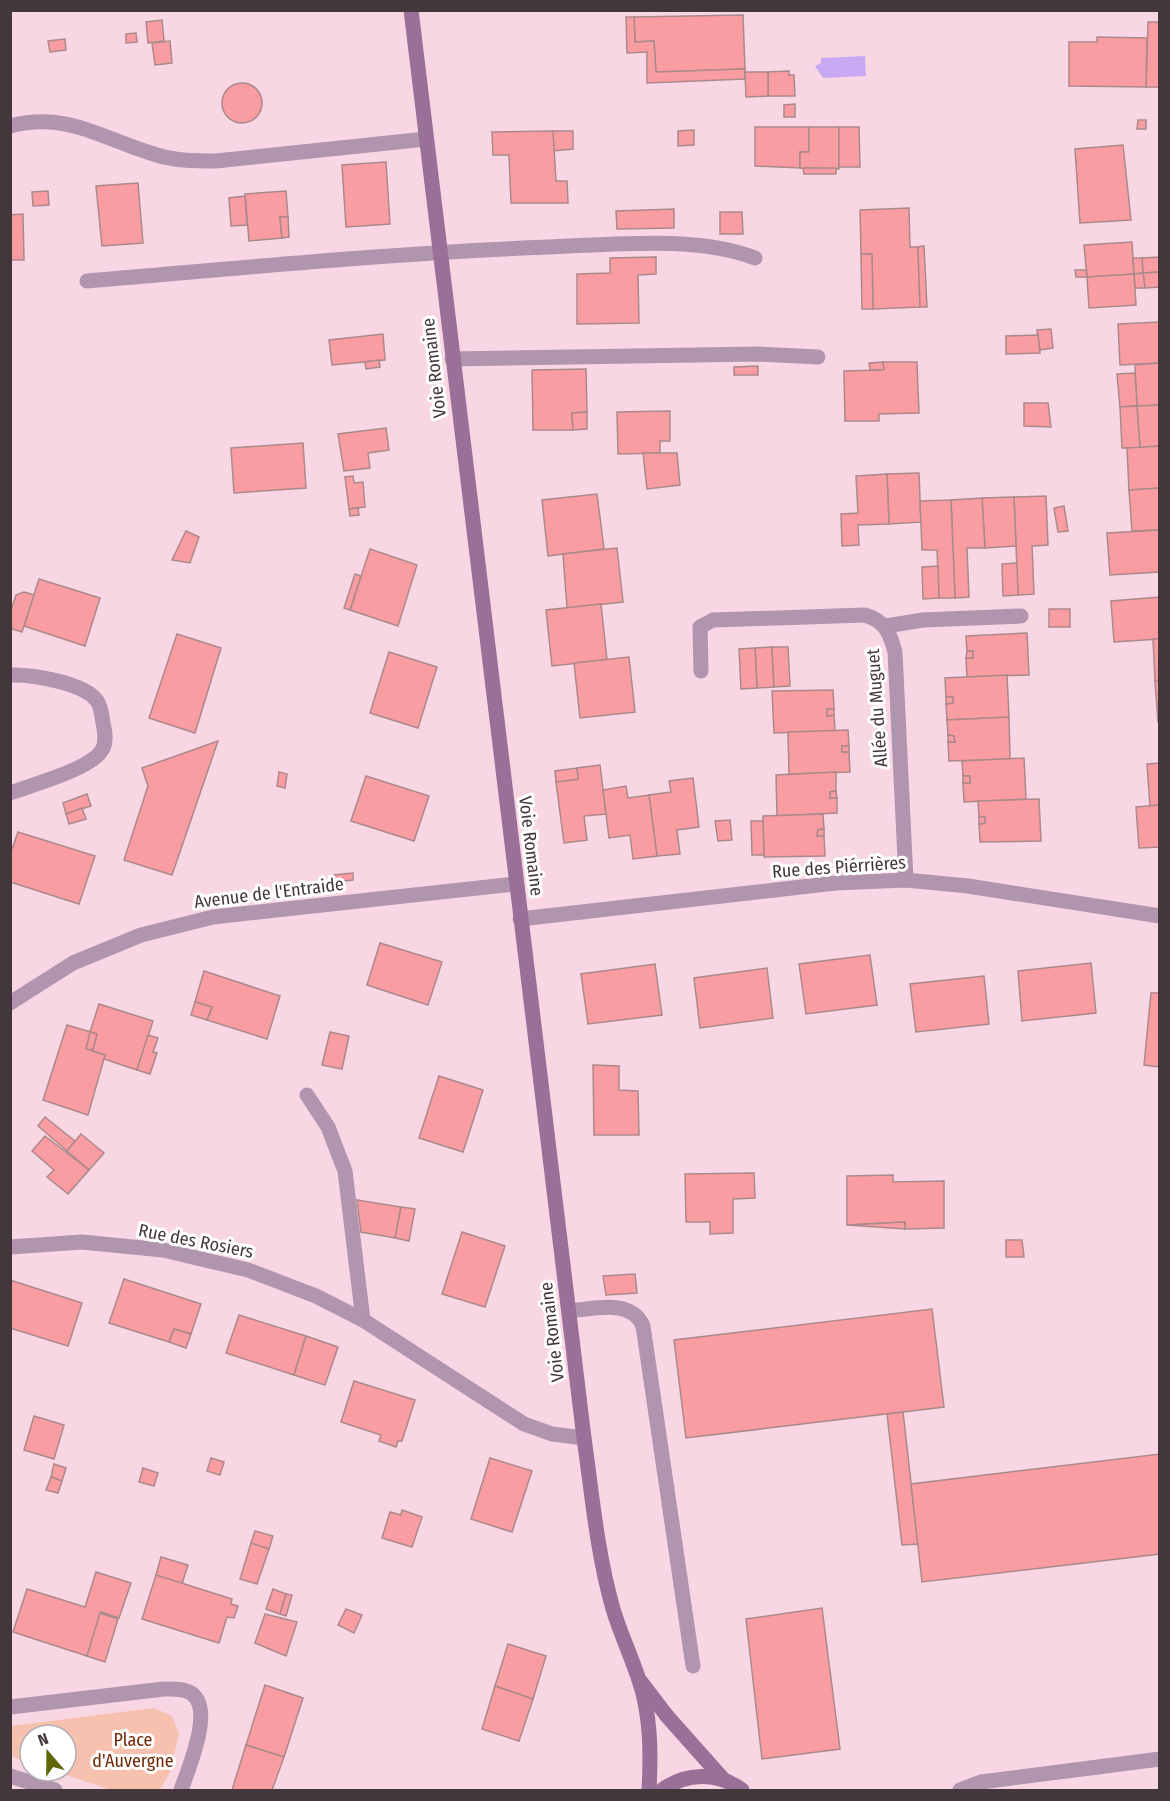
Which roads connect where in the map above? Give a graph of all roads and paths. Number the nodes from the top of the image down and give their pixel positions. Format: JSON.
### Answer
{"nodes":[{"id":1,"x":411,"y":10,"type":"edge"},
{"id":2,"x":10,"y":126,"type":"edge"},
{"id":3,"x":426,"y":139,"type":"junction"},
{"id":4,"x":440,"y":252,"type":"junction"},
{"id":5,"x":755,"y":258,"type":"dead end"},
{"id":6,"x":87,"y":281,"type":"dead end"},
{"id":7,"x":818,"y":357,"type":"dead end"},
{"id":8,"x":452,"y":359,"type":"junction"},
{"id":9,"x":1021,"y":616,"type":"dead end"},
{"id":10,"x":886,"y":626,"type":"junction"},
{"id":11,"x":701,"y":671,"type":"dead end"},
{"id":12,"x":10,"y":675,"type":"edge"},
{"id":13,"x":10,"y":793,"type":"edge"},
{"id":14,"x":906,"y":880,"type":"junction"},
{"id":15,"x":515,"y":884,"type":"junction"},
{"id":16,"x":1160,"y":916,"type":"edge"},
{"id":17,"x":520,"y":919,"type":"junction"},
{"id":18,"x":10,"y":1003,"type":"edge"},
{"id":19,"x":307,"y":1095,"type":"dead end"},
{"id":20,"x":10,"y":1247,"type":"edge"},
{"id":21,"x":569,"y":1311,"type":"junction"},
{"id":22,"x":363,"y":1320,"type":"junction"},
{"id":23,"x":584,"y":1437,"type":"junction"},
{"id":24,"x":693,"y":1666,"type":"dead end"},
{"id":25,"x":639,"y":1680,"type":"junction"},
{"id":26,"x":10,"y":1707,"type":"edge"},
{"id":27,"x":1160,"y":1758,"type":"edge"},
{"id":28,"x":10,"y":1776,"type":"edge"},
{"id":29,"x":723,"y":1779,"type":"junction"},
{"id":30,"x":55,"y":1791,"type":"edge"},
{"id":31,"x":181,"y":1791,"type":"edge"},
{"id":32,"x":648,"y":1791,"type":"edge"},
{"id":33,"x":662,"y":1791,"type":"edge"},
{"id":34,"x":742,"y":1791,"type":"edge"},
{"id":35,"x":960,"y":1791,"type":"edge"}],
"edges":[{"from":1,"to":3,"type":"street","name":"Voie Romaine"},
{"from":2,"to":3,"type":"street"},
{"from":3,"to":4,"type":"street","name":"Voie Romaine"},
{"from":4,"to":5,"type":"street"},
{"from":4,"to":6,"type":"street"},
{"from":4,"to":8,"type":"street","name":"Voie Romaine"},
{"from":7,"to":8,"type":"street"},
{"from":8,"to":15,"type":"street","name":"Voie Romaine"},
{"from":9,"to":10,"type":"street"},
{"from":10,"to":11,"type":"street","name":"Allée du Muguet"},
{"from":10,"to":14,"type":"street","name":"Allée du Muguet"},
{"from":12,"to":13,"type":"street"},
{"from":14,"to":16,"type":"street","name":"Rue des Piérrières"},
{"from":14,"to":17,"type":"street","name":"Rue des Piérrières"},
{"from":15,"to":17,"type":"street","name":"Voie Romaine"},
{"from":15,"to":18,"type":"street","name":"Avenue de l'Entraide"},
{"from":17,"to":21,"type":"street","name":"Voie Romaine"},
{"from":19,"to":22,"type":"street"},
{"from":20,"to":22,"type":"street","name":"Rue des Rosiers"},
{"from":21,"to":23,"type":"street","name":"Voie Romaine"},
{"from":21,"to":24,"type":"street"},
{"from":22,"to":23,"type":"street","name":"Rue des Rosiers"},
{"from":23,"to":25,"type":"street","name":"Voie Romaine"},
{"from":25,"to":29,"type":"street","name":"Voie Romaine"},
{"from":25,"to":32,"type":"street","name":"Voie Romaine"},
{"from":26,"to":31,"type":"street"},
{"from":27,"to":35,"type":"street"},
{"from":28,"to":30,"type":"street"},
{"from":29,"to":33,"type":"street","name":"Voie Romaine"},
{"from":29,"to":34,"type":"street","name":"Voie Romaine"}]}
